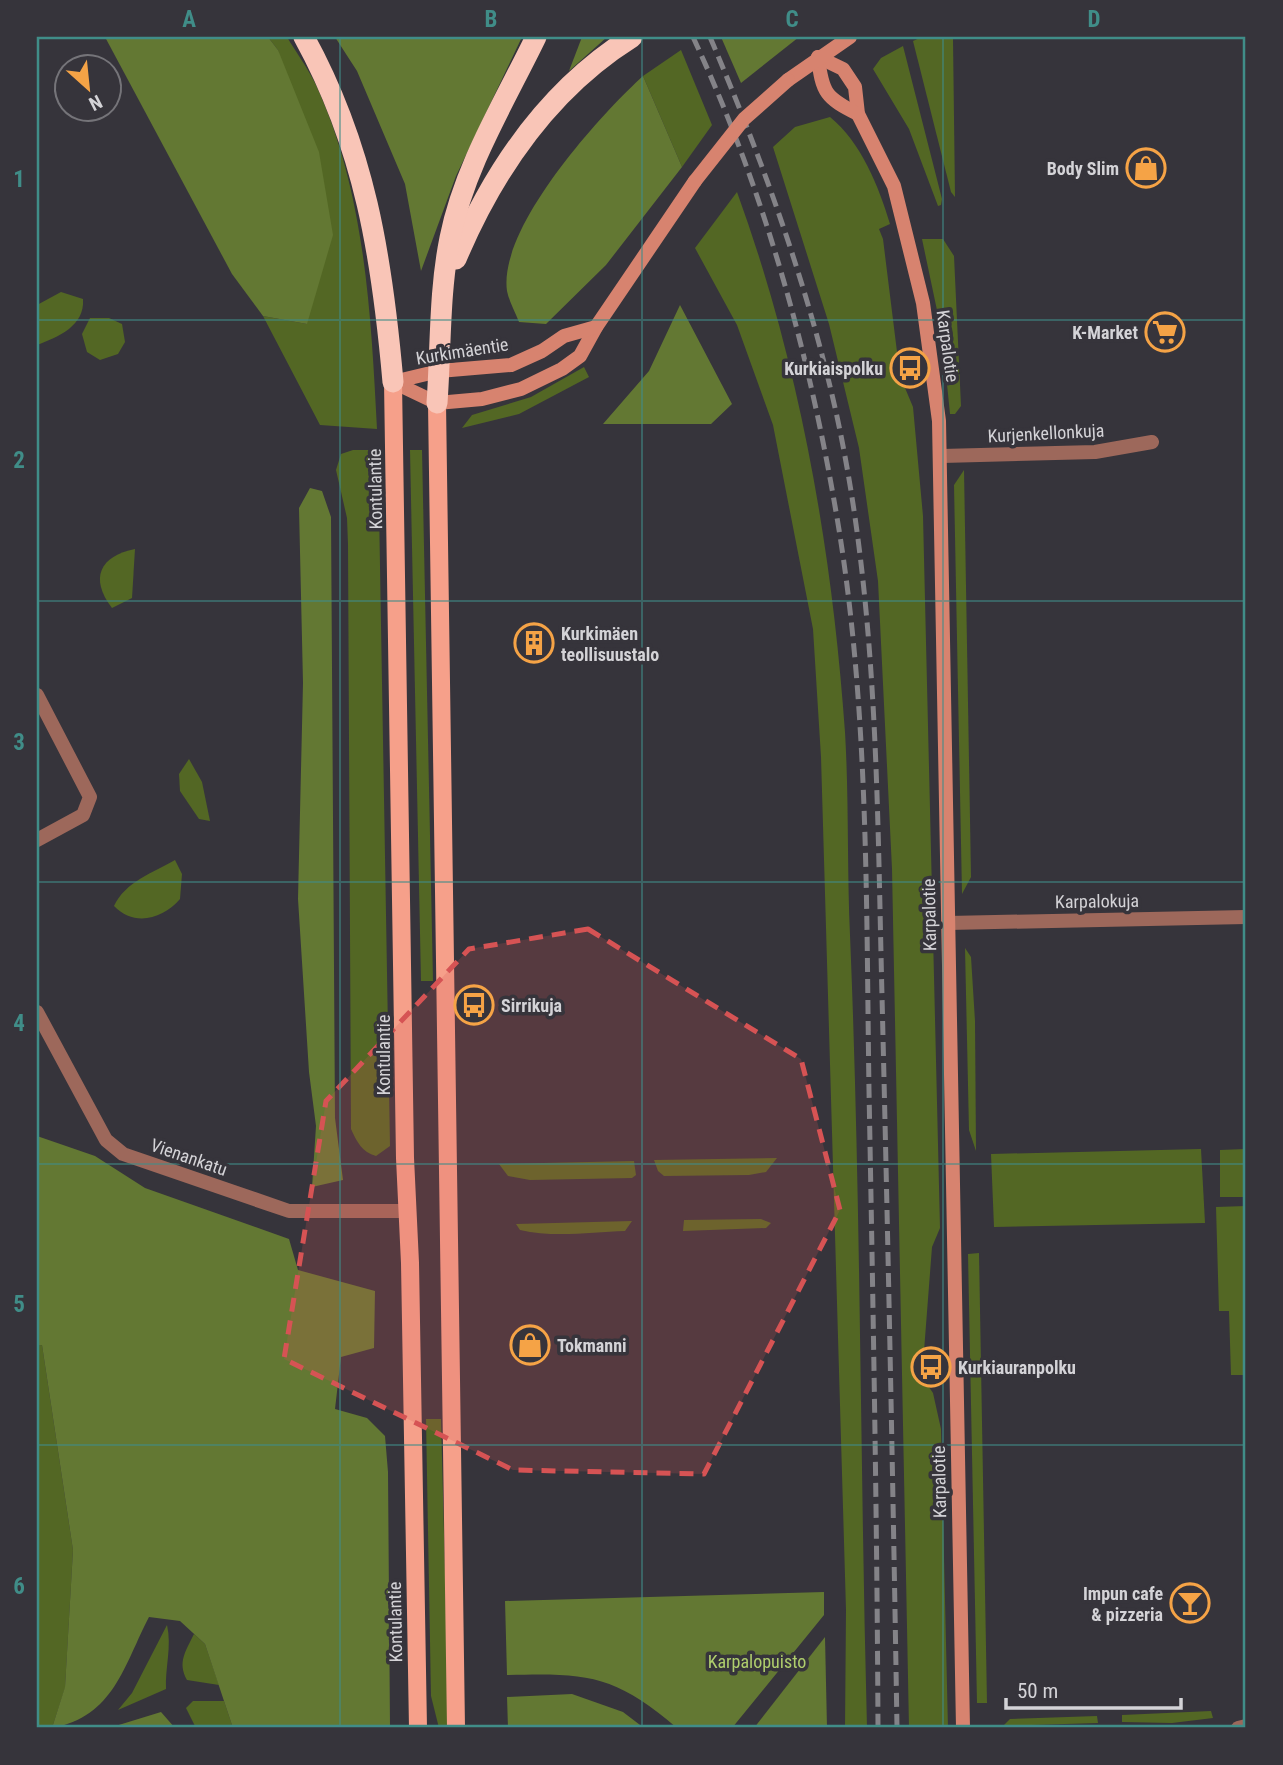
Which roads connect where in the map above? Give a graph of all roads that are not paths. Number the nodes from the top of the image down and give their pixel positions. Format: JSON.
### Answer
{"nodes":[{"id":1,"x":304,"y":37,"type":"edge"},
{"id":2,"x":536,"y":37,"type":"edge"},
{"id":3,"x":850,"y":37,"type":"edge"},
{"id":4,"x":625,"y":41,"type":"edge"},
{"id":5,"x":818,"y":57,"type":"junction"},
{"id":6,"x":858,"y":114,"type":"junction"},
{"id":7,"x":444,"y":288,"type":"junction"},
{"id":8,"x":596,"y":327,"type":"junction"},
{"id":9,"x":439,"y":371,"type":"junction"},
{"id":10,"x":393,"y":382,"type":"junction"},
{"id":11,"x":437,"y":403,"type":"junction"},
{"id":12,"x":1152,"y":442,"type":"dead end"},
{"id":13,"x":942,"y":456,"type":"junction"},
{"id":14,"x":37,"y":695,"type":"edge"},
{"id":15,"x":37,"y":840,"type":"edge"},
{"id":16,"x":1246,"y":917,"type":"edge"},
{"id":17,"x":948,"y":923,"type":"junction"},
{"id":18,"x":37,"y":1012,"type":"edge"},
{"id":19,"x":407,"y":1211,"type":"junction"},
{"id":20,"x":1246,"y":1726,"type":"edge"},
{"id":21,"x":418,"y":1728,"type":"edge"},
{"id":22,"x":456,"y":1728,"type":"edge"},
{"id":23,"x":963,"y":1728,"type":"edge"},
{"id":24,"x":1238,"y":1728,"type":"edge"}],
"edges":[{"from":1,"to":10,"type":"highway"},
{"from":2,"to":7,"type":"highway"},
{"from":3,"to":5,"type":"street"},
{"from":4,"to":7,"type":"highway"},
{"from":5,"to":6,"type":"street"},
{"from":5,"to":6,"type":"street","name":"Karpalotie"},
{"from":5,"to":8,"type":"street","bridge":true},
{"from":6,"to":13,"type":"street","name":"Karpalotie"},
{"from":7,"to":9,"type":"highway"},
{"from":8,"to":9,"type":"street","name":"Kurkimäentie"},
{"from":8,"to":11,"type":"street"},
{"from":9,"to":10,"type":"street","name":"Kurkimäentie"},
{"from":9,"to":11,"type":"highway"},
{"from":10,"to":11,"type":"street","name":"Kurkimäentie"},
{"from":10,"to":19,"type":"main road","name":"Kontulantie"},
{"from":11,"to":22,"type":"main road"},
{"from":12,"to":13,"type":"street","name":"Kurjenkellonkuja"},
{"from":13,"to":17,"type":"street","name":"Karpalotie"},
{"from":14,"to":15,"type":"street"},
{"from":16,"to":17,"type":"street","name":"Karpalokuja"},
{"from":17,"to":23,"type":"street","name":"Karpalotie"},
{"from":18,"to":19,"type":"street","name":"Vienankatu"},
{"from":19,"to":21,"type":"main road","name":"Kontulantie"},
{"from":20,"to":24,"type":"street"}]}
